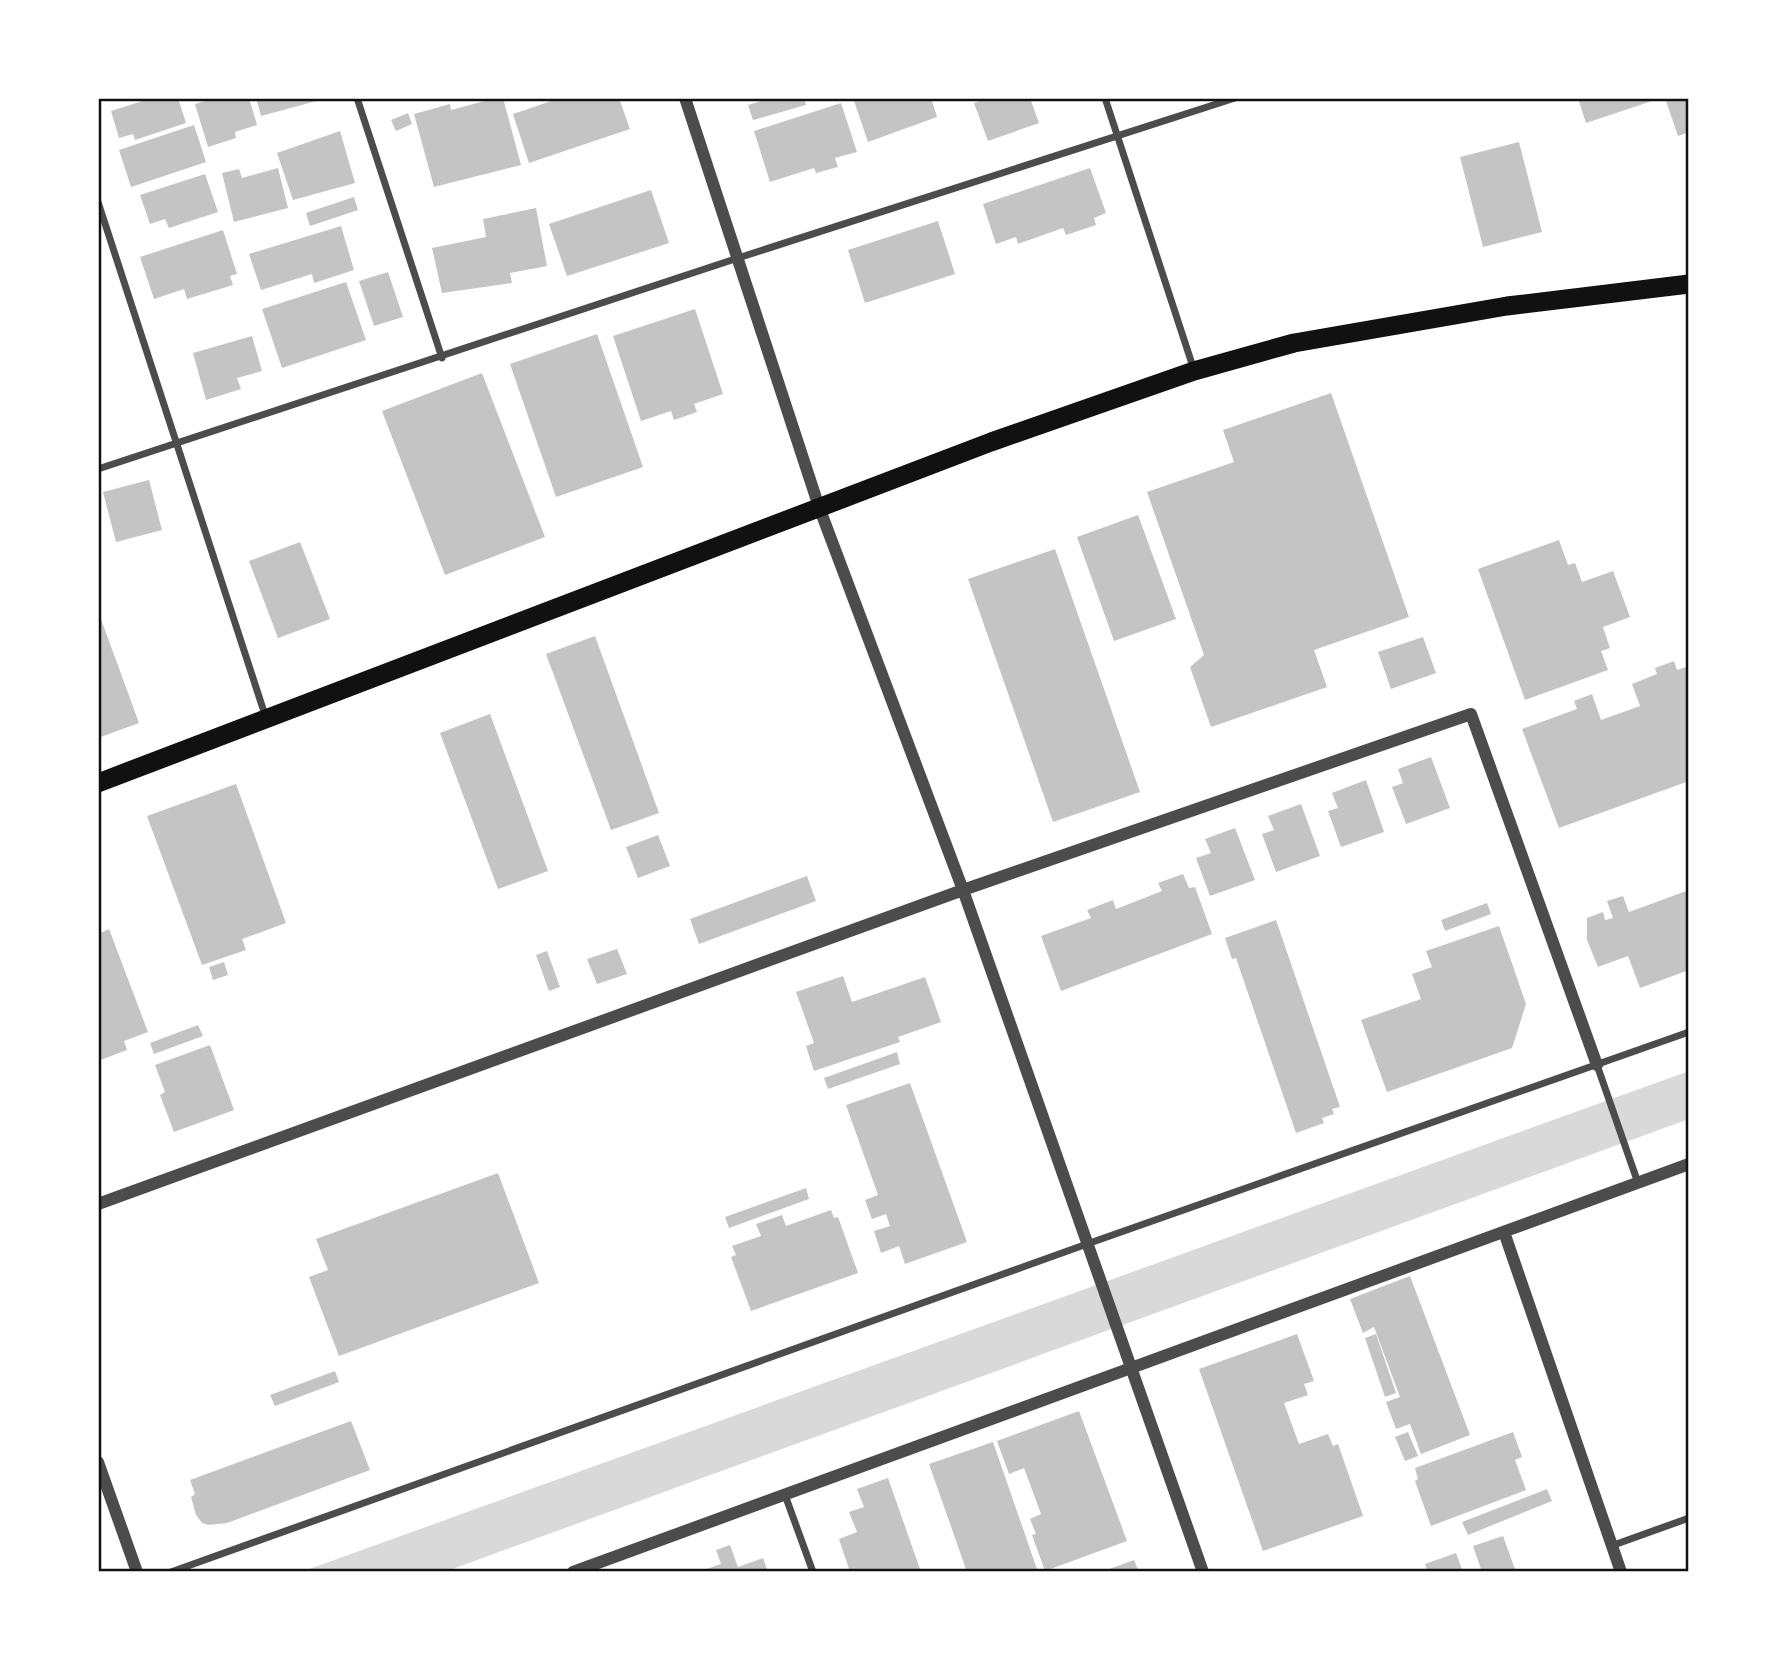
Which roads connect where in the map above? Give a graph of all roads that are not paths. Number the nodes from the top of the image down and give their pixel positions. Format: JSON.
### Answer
{"nodes":[{"id":1,"x":358,"y":98,"type":"edge"},
{"id":2,"x":685,"y":98,"type":"edge"},
{"id":3,"x":1105,"y":98,"type":"edge"},
{"id":4,"x":1235,"y":98,"type":"edge"},
{"id":5,"x":1117,"y":136,"type":"junction"},
{"id":6,"x":98,"y":202,"type":"edge"},
{"id":7,"x":738,"y":258,"type":"junction"},
{"id":8,"x":1689,"y":284,"type":"edge"},
{"id":9,"x":442,"y":358,"type":"junction"},
{"id":10,"x":1194,"y":371,"type":"junction"},
{"id":11,"x":176,"y":444,"type":"junction"},
{"id":12,"x":98,"y":469,"type":"edge"},
{"id":13,"x":819,"y":507,"type":"junction"},
{"id":14,"x":267,"y":719,"type":"junction"},
{"id":15,"x":98,"y":783,"type":"edge"},
{"id":16,"x":963,"y":890,"type":"junction"},
{"id":17,"x":1689,"y":1032,"type":"edge"},
{"id":18,"x":1597,"y":1065,"type":"junction"},
{"id":19,"x":1689,"y":1164,"type":"edge"},
{"id":20,"x":1638,"y":1183,"type":"junction"},
{"id":21,"x":98,"y":1204,"type":"edge"},
{"id":22,"x":1504,"y":1231,"type":"junction"},
{"id":23,"x":1087,"y":1244,"type":"junction"},
{"id":24,"x":1131,"y":1367,"type":"junction"},
{"id":25,"x":98,"y":1462,"type":"edge"},
{"id":26,"x":785,"y":1495,"type":"junction"},
{"id":27,"x":1689,"y":1518,"type":"edge"},
{"id":28,"x":1611,"y":1546,"type":"junction"},
{"id":29,"x":136,"y":1572,"type":"edge"},
{"id":30,"x":171,"y":1572,"type":"edge"},
{"id":31,"x":573,"y":1572,"type":"edge"},
{"id":32,"x":813,"y":1572,"type":"edge"},
{"id":33,"x":1203,"y":1572,"type":"edge"},
{"id":34,"x":1621,"y":1572,"type":"edge"}],
"edges":[{"from":1,"to":9,"type":"street"},
{"from":2,"to":7,"type":"street"},
{"from":3,"to":5,"type":"street"},
{"from":4,"to":5,"type":"street"},
{"from":5,"to":7,"type":"street"},
{"from":5,"to":10,"type":"street"},
{"from":6,"to":11,"type":"street"},
{"from":7,"to":9,"type":"street"},
{"from":7,"to":13,"type":"street"},
{"from":8,"to":10,"type":"highway"},
{"from":9,"to":11,"type":"street"},
{"from":10,"to":13,"type":"highway"},
{"from":11,"to":12,"type":"street"},
{"from":11,"to":14,"type":"street"},
{"from":13,"to":14,"type":"highway"},
{"from":13,"to":16,"type":"street"},
{"from":14,"to":15,"type":"highway"},
{"from":16,"to":18,"type":"street"},
{"from":16,"to":21,"type":"street"},
{"from":16,"to":23,"type":"street"},
{"from":17,"to":18,"type":"street"},
{"from":18,"to":20,"type":"street"},
{"from":18,"to":23,"type":"street"},
{"from":19,"to":20,"type":"street"},
{"from":20,"to":22,"type":"street"},
{"from":22,"to":24,"type":"street"},
{"from":22,"to":28,"type":"street"},
{"from":23,"to":24,"type":"street"},
{"from":23,"to":30,"type":"street"},
{"from":24,"to":26,"type":"street"},
{"from":24,"to":33,"type":"street"},
{"from":25,"to":29,"type":"street"},
{"from":26,"to":31,"type":"street"},
{"from":26,"to":32,"type":"street"},
{"from":27,"to":28,"type":"street"},
{"from":28,"to":34,"type":"street"}]}
